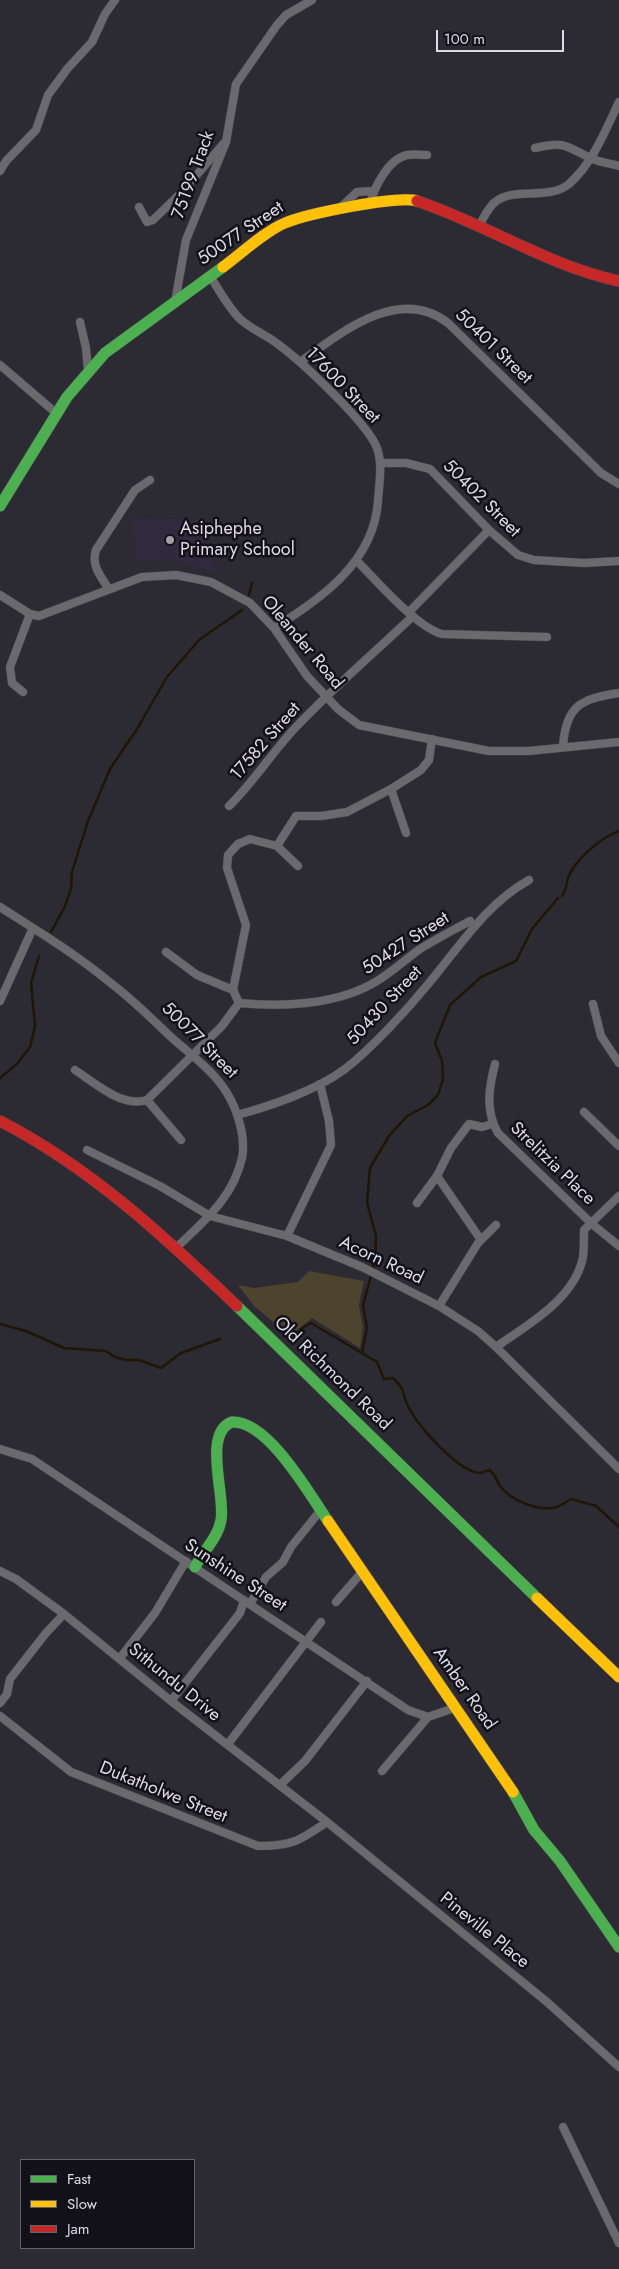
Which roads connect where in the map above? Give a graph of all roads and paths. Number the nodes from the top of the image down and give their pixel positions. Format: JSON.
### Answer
{"nodes":[{"id":1,"x":115,"y":0,"type":"edge"},
{"id":2,"x":312,"y":0,"type":"edge"},
{"id":3,"x":619,"y":102,"type":"edge"},
{"id":4,"x":226,"y":142,"type":"junction"},
{"id":5,"x":535,"y":148,"type":"dead end"},
{"id":6,"x":427,"y":155,"type":"dead end"},
{"id":7,"x":589,"y":158,"type":"junction"},
{"id":8,"x":619,"y":166,"type":"edge"},
{"id":9,"x":0,"y":171,"type":"edge"},
{"id":10,"x":373,"y":191,"type":"junction"},
{"id":11,"x":370,"y":204,"type":"junction"},
{"id":12,"x":138,"y":207,"type":"dead end"},
{"id":13,"x":339,"y":209,"type":"junction"},
{"id":14,"x":480,"y":224,"type":"junction"},
{"id":15,"x":210,"y":276,"type":"junction"},
{"id":16,"x":619,"y":281,"type":"edge"},
{"id":17,"x":175,"y":302,"type":"junction"},
{"id":18,"x":80,"y":322,"type":"dead end"},
{"id":19,"x":300,"y":362,"type":"junction"},
{"id":20,"x":0,"y":365,"type":"edge"},
{"id":21,"x":88,"y":370,"type":"junction"},
{"id":22,"x":56,"y":413,"type":"junction"},
{"id":23,"x":380,"y":463,"type":"junction"},
{"id":24,"x":150,"y":480,"type":"dead end"},
{"id":25,"x":619,"y":484,"type":"edge"},
{"id":26,"x":0,"y":506,"type":"edge"},
{"id":27,"x":489,"y":530,"type":"junction"},
{"id":28,"x":356,"y":560,"type":"junction"},
{"id":29,"x":619,"y":561,"type":"edge"},
{"id":30,"x":108,"y":588,"type":"junction"},
{"id":31,"x":0,"y":595,"type":"edge"},
{"id":32,"x":30,"y":614,"type":"junction"},
{"id":33,"x":411,"y":614,"type":"junction"},
{"id":34,"x":274,"y":628,"type":"junction"},
{"id":35,"x":547,"y":637,"type":"dead end"},
{"id":36,"x":23,"y":692,"type":"dead end"},
{"id":37,"x":619,"y":693,"type":"edge"},
{"id":38,"x":326,"y":697,"type":"junction"},
{"id":39,"x":432,"y":739,"type":"junction"},
{"id":40,"x":619,"y":742,"type":"edge"},
{"id":41,"x":563,"y":746,"type":"junction"},
{"id":42,"x":391,"y":789,"type":"junction"},
{"id":43,"x":229,"y":806,"type":"dead end"},
{"id":44,"x":406,"y":833,"type":"dead end"},
{"id":45,"x":277,"y":846,"type":"junction"},
{"id":46,"x":298,"y":866,"type":"dead end"},
{"id":47,"x":529,"y":880,"type":"dead end"},
{"id":48,"x":0,"y":907,"type":"edge"},
{"id":49,"x":471,"y":924,"type":"junction"},
{"id":50,"x":32,"y":928,"type":"junction"},
{"id":51,"x":166,"y":952,"type":"dead end"},
{"id":52,"x":233,"y":990,"type":"junction"},
{"id":53,"x":0,"y":1001,"type":"edge"},
{"id":54,"x":239,"y":1003,"type":"junction"},
{"id":55,"x":593,"y":1004,"type":"dead end"},
{"id":56,"x":193,"y":1056,"type":"junction"},
{"id":57,"x":619,"y":1063,"type":"edge"},
{"id":58,"x":495,"y":1064,"type":"dead end"},
{"id":59,"x":75,"y":1070,"type":"dead end"},
{"id":60,"x":320,"y":1084,"type":"junction"},
{"id":61,"x":147,"y":1100,"type":"junction"},
{"id":62,"x":584,"y":1112,"type":"dead end"},
{"id":63,"x":237,"y":1115,"type":"junction"},
{"id":64,"x":0,"y":1121,"type":"edge"},
{"id":65,"x":492,"y":1124,"type":"junction"},
{"id":66,"x":181,"y":1140,"type":"dead end"},
{"id":67,"x":619,"y":1146,"type":"edge"},
{"id":68,"x":87,"y":1150,"type":"dead end"},
{"id":69,"x":437,"y":1176,"type":"junction"},
{"id":70,"x":619,"y":1196,"type":"edge"},
{"id":71,"x":417,"y":1203,"type":"dead end"},
{"id":72,"x":210,"y":1216,"type":"junction"},
{"id":73,"x":592,"y":1224,"type":"junction"},
{"id":74,"x":496,"y":1225,"type":"dead end"},
{"id":75,"x":287,"y":1236,"type":"junction"},
{"id":76,"x":481,"y":1240,"type":"junction"},
{"id":77,"x":619,"y":1246,"type":"edge"},
{"id":78,"x":176,"y":1248,"type":"junction"},
{"id":79,"x":439,"y":1306,"type":"junction"},
{"id":80,"x":496,"y":1347,"type":"junction"},
{"id":81,"x":0,"y":1449,"type":"edge"},
{"id":82,"x":619,"y":1469,"type":"edge"},
{"id":83,"x":320,"y":1510,"type":"junction"},
{"id":84,"x":190,"y":1564,"type":"junction"},
{"id":85,"x":0,"y":1571,"type":"edge"},
{"id":86,"x":362,"y":1571,"type":"junction"},
{"id":87,"x":247,"y":1602,"type":"junction"},
{"id":88,"x":336,"y":1602,"type":"dead end"},
{"id":89,"x":64,"y":1614,"type":"junction"},
{"id":90,"x":321,"y":1622,"type":"dead end"},
{"id":91,"x":306,"y":1640,"type":"junction"},
{"id":92,"x":120,"y":1658,"type":"junction"},
{"id":93,"x":619,"y":1677,"type":"edge"},
{"id":94,"x":367,"y":1681,"type":"junction"},
{"id":95,"x":171,"y":1701,"type":"junction"},
{"id":96,"x":0,"y":1703,"type":"edge"},
{"id":97,"x":454,"y":1708,"type":"junction"},
{"id":98,"x":0,"y":1716,"type":"edge"},
{"id":99,"x":428,"y":1717,"type":"junction"},
{"id":100,"x":228,"y":1744,"type":"junction"},
{"id":101,"x":382,"y":1771,"type":"dead end"},
{"id":102,"x":280,"y":1785,"type":"junction"},
{"id":103,"x":327,"y":1822,"type":"junction"},
{"id":104,"x":619,"y":1946,"type":"edge"},
{"id":105,"x":619,"y":2067,"type":"edge"},
{"id":106,"x":563,"y":2127,"type":"dead end"},
{"id":107,"x":619,"y":2243,"type":"edge"}],
"edges":[{"from":1,"to":9,"type":"street"},
{"from":2,"to":4,"type":"street","name":"75199 Track"},
{"from":3,"to":7,"type":"street"},
{"from":4,"to":12,"type":"street"},
{"from":4,"to":17,"type":"street","name":"75199 Track"},
{"from":5,"to":7,"type":"street"},
{"from":6,"to":10,"type":"street"},
{"from":7,"to":8,"type":"street"},
{"from":7,"to":14,"type":"street"},
{"from":10,"to":11,"type":"street"},
{"from":10,"to":13,"type":"street"},
{"from":11,"to":13,"type":"street","name":"50077 Street"},
{"from":11,"to":14,"type":"street","name":"50077 Street"},
{"from":13,"to":15,"type":"street","name":"50077 Street"},
{"from":14,"to":16,"type":"street","name":"50077 Street"},
{"from":15,"to":17,"type":"street","name":"50077 Street"},
{"from":15,"to":19,"type":"street","name":"17600 Street"},
{"from":17,"to":21,"type":"street","name":"50077 Street"},
{"from":18,"to":21,"type":"street"},
{"from":19,"to":23,"type":"street","name":"17600 Street"},
{"from":19,"to":25,"type":"street","name":"50401 Street"},
{"from":20,"to":22,"type":"street"},
{"from":21,"to":22,"type":"street","name":"50077 Street"},
{"from":22,"to":26,"type":"street","name":"50077 Street"},
{"from":23,"to":27,"type":"street","name":"50402 Street"},
{"from":23,"to":28,"type":"street","name":"17600 Street"},
{"from":24,"to":30,"type":"street"},
{"from":27,"to":29,"type":"street","name":"50402 Street"},
{"from":27,"to":33,"type":"street","name":"17582 Street"},
{"from":28,"to":33,"type":"street"},
{"from":28,"to":34,"type":"street","name":"17600 Street"},
{"from":30,"to":32,"type":"street","name":"Oleander Road"},
{"from":30,"to":34,"type":"street","name":"Oleander Road"},
{"from":31,"to":32,"type":"street"},
{"from":32,"to":36,"type":"street"},
{"from":33,"to":35,"type":"street"},
{"from":33,"to":38,"type":"street","name":"17582 Street"},
{"from":34,"to":38,"type":"street","name":"Oleander Road"},
{"from":37,"to":41,"type":"street"},
{"from":38,"to":39,"type":"street","name":"Oleander Road"},
{"from":38,"to":43,"type":"street","name":"17582 Street"},
{"from":39,"to":41,"type":"street","name":"Oleander Road"},
{"from":39,"to":42,"type":"street"},
{"from":40,"to":41,"type":"street","name":"Oleander Road"},
{"from":42,"to":44,"type":"street"},
{"from":42,"to":45,"type":"street"},
{"from":45,"to":46,"type":"street"},
{"from":45,"to":52,"type":"street"},
{"from":47,"to":49,"type":"street","name":"50430 Street"},
{"from":48,"to":50,"type":"street","name":"50077 Street"},
{"from":49,"to":54,"type":"street","name":"50427 Street"},
{"from":49,"to":60,"type":"street","name":"50430 Street"},
{"from":50,"to":53,"type":"street"},
{"from":50,"to":56,"type":"street","name":"50077 Street"},
{"from":51,"to":52,"type":"street"},
{"from":52,"to":54,"type":"street"},
{"from":54,"to":56,"type":"street"},
{"from":55,"to":57,"type":"street"},
{"from":56,"to":61,"type":"street"},
{"from":56,"to":63,"type":"street","name":"50077 Street"},
{"from":58,"to":65,"type":"street"},
{"from":59,"to":61,"type":"street"},
{"from":60,"to":63,"type":"street","name":"50430 Street"},
{"from":60,"to":75,"type":"street"},
{"from":61,"to":66,"type":"street"},
{"from":62,"to":67,"type":"street"},
{"from":63,"to":72,"type":"street","name":"50077 Street"},
{"from":64,"to":78,"type":"street","name":"Old Richmond Road"},
{"from":65,"to":69,"type":"street"},
{"from":65,"to":73,"type":"street","name":"Strelitzia Place"},
{"from":68,"to":72,"type":"street","name":"Acorn Road"},
{"from":69,"to":71,"type":"street"},
{"from":69,"to":76,"type":"street"},
{"from":70,"to":73,"type":"street"},
{"from":72,"to":75,"type":"street","name":"Acorn Road"},
{"from":72,"to":78,"type":"street","name":"50077 Street"},
{"from":73,"to":77,"type":"street","name":"Strelitzia Place"},
{"from":73,"to":80,"type":"street","name":"Strelitzia Place"},
{"from":74,"to":76,"type":"street"},
{"from":75,"to":79,"type":"street","name":"Acorn Road"},
{"from":76,"to":79,"type":"street"},
{"from":78,"to":93,"type":"street","name":"Old Richmond Road"},
{"from":79,"to":80,"type":"street","name":"Acorn Road"},
{"from":80,"to":82,"type":"street","name":"Acorn Road"},
{"from":81,"to":84,"type":"street","name":"Sunshine Street"},
{"from":83,"to":84,"type":"street","name":"Amber Road"},
{"from":83,"to":86,"type":"street","name":"Amber Road"},
{"from":83,"to":87,"type":"street"},
{"from":84,"to":87,"type":"street","name":"Sunshine Street"},
{"from":84,"to":92,"type":"street"},
{"from":85,"to":89,"type":"street","name":"Sithundu Drive"},
{"from":86,"to":88,"type":"street"},
{"from":86,"to":97,"type":"street","name":"Amber Road"},
{"from":87,"to":91,"type":"street","name":"Sunshine Street"},
{"from":87,"to":95,"type":"street"},
{"from":89,"to":92,"type":"street","name":"Sithundu Drive"},
{"from":89,"to":96,"type":"street"},
{"from":90,"to":91,"type":"street"},
{"from":91,"to":94,"type":"street","name":"Sunshine Street"},
{"from":91,"to":100,"type":"street"},
{"from":92,"to":95,"type":"street","name":"Sithundu Drive"},
{"from":94,"to":99,"type":"street","name":"Sunshine Street"},
{"from":94,"to":102,"type":"street"},
{"from":95,"to":100,"type":"street","name":"Sithundu Drive"},
{"from":97,"to":99,"type":"street"},
{"from":97,"to":104,"type":"street","name":"Amber Road"},
{"from":98,"to":103,"type":"street","name":"Dukatholwe Street"},
{"from":99,"to":101,"type":"street"},
{"from":100,"to":102,"type":"street","name":"Sithundu Drive"},
{"from":102,"to":103,"type":"street","name":"Sithundu Drive"},
{"from":103,"to":105,"type":"street","name":"Pineville Place"},
{"from":106,"to":107,"type":"street"}]}
